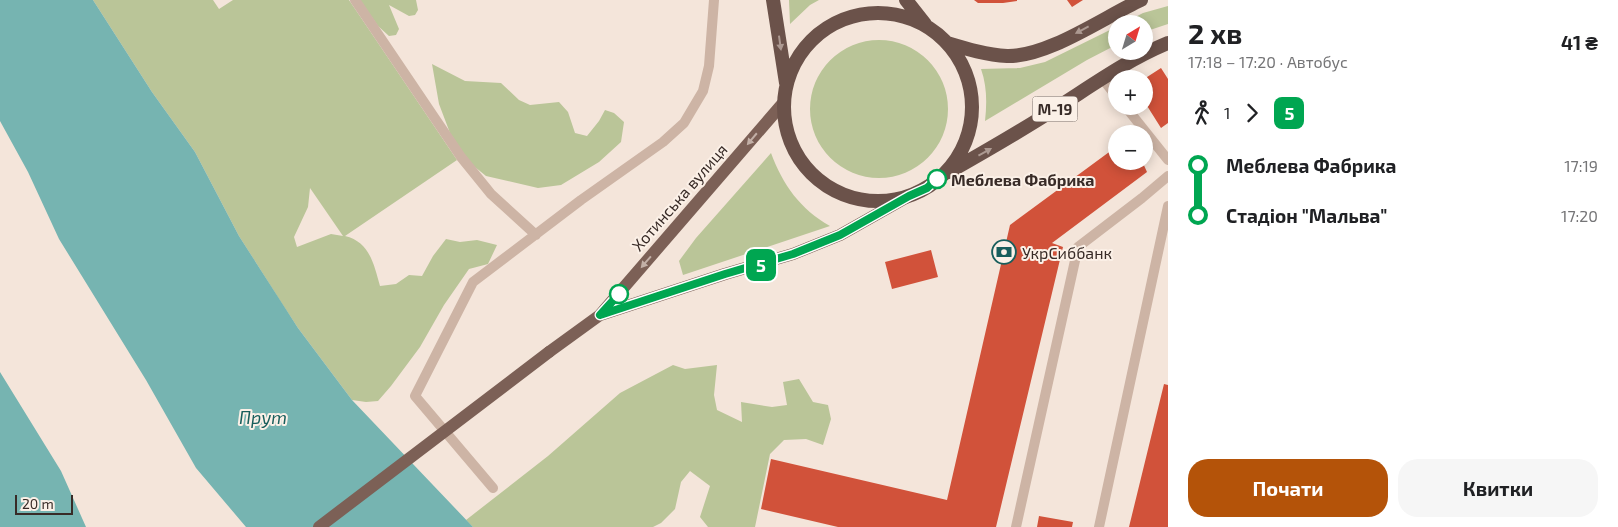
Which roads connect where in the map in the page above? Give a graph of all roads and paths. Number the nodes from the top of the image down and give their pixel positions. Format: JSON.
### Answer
{"nodes":[{"id":1,"x":354,"y":0,"type":"edge"},
{"id":2,"x":714,"y":0,"type":"edge"},
{"id":3,"x":773,"y":0,"type":"edge"},
{"id":4,"x":906,"y":0,"type":"edge"},
{"id":5,"x":1141,"y":0,"type":"edge"},
{"id":6,"x":1124,"y":5,"type":"edge"},
{"id":7,"x":927,"y":27,"type":"junction"},
{"id":8,"x":947,"y":43,"type":"junction"},
{"id":9,"x":1168,"y":43,"type":"edge"},
{"id":10,"x":1102,"y":78,"type":"junction"},
{"id":11,"x":786,"y":86,"type":"junction"},
{"id":12,"x":1108,"y":86,"type":"edge"},
{"id":13,"x":784,"y":102,"type":"junction"},
{"id":14,"x":1131,"y":115,"type":"edge"},
{"id":15,"x":1168,"y":160,"type":"edge"},
{"id":16,"x":942,"y":176,"type":"junction"},
{"id":17,"x":1168,"y":176,"type":"edge"},
{"id":18,"x":909,"y":196,"type":"junction"},
{"id":19,"x":1168,"y":206,"type":"edge"},
{"id":20,"x":536,"y":235,"type":"junction"},
{"id":21,"x":600,"y":315,"type":"junction"},
{"id":22,"x":493,"y":488,"type":"dead end"},
{"id":23,"x":319,"y":527,"type":"edge"},
{"id":24,"x":1016,"y":527,"type":"edge"},
{"id":25,"x":1099,"y":527,"type":"edge"}],
"edges":[{"from":1,"to":20,"type":"lane"},
{"from":2,"to":20,"type":"lane"},
{"from":3,"to":11,"type":"highway","number":"М-19","one_way":true},
{"from":4,"to":7,"type":"highway","number":"М-19"},
{"from":5,"to":6,"type":"highway","number":"М-19"},
{"from":6,"to":8,"type":"highway","number":"М-19","one_way":true},
{"from":7,"to":8,"type":"highway","number":"М-19"},
{"from":7,"to":11,"type":"highway","number":"М-19"},
{"from":8,"to":16,"type":"highway","number":"М-19"},
{"from":9,"to":10,"type":"highway","number":"М-19"},
{"from":10,"to":12,"type":"lane"},
{"from":16,"to":10,"type":"highway","number":"М-19","one_way":true},
{"from":11,"to":13,"type":"highway","number":"М-19"},
{"from":13,"to":18,"type":"highway","number":"М-19"},
{"from":13,"to":21,"type":"main road","name":"Хотинська вулиця","one_way":true},
{"from":14,"to":15,"type":"lane"},
{"from":16,"to":18,"type":"highway","number":"М-19"},
{"from":17,"to":24,"type":"lane"},
{"from":18,"to":21,"type":"main road","name":"Хотинська вулиця"},
{"from":19,"to":25,"type":"lane"},
{"from":20,"to":22,"type":"lane"},
{"from":21,"to":23,"type":"main road","name":"Хотинська вулиця","bridge":true}]}
